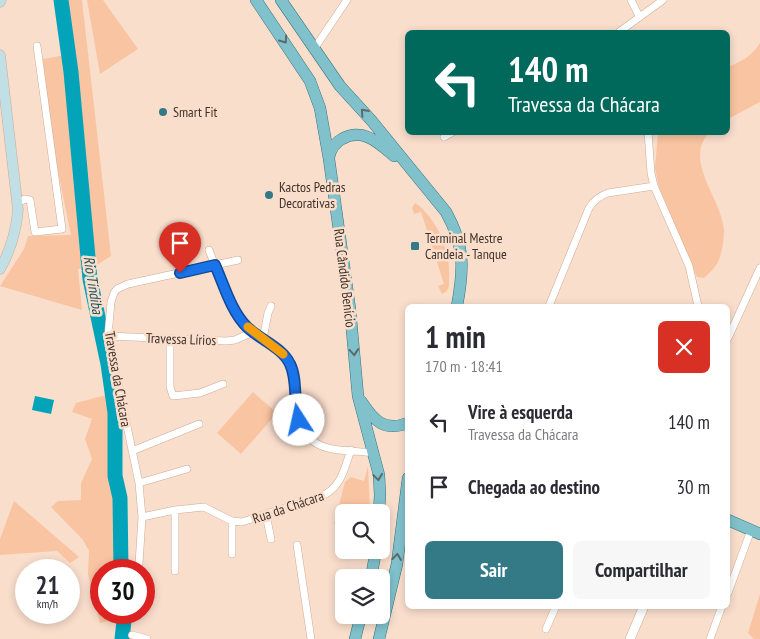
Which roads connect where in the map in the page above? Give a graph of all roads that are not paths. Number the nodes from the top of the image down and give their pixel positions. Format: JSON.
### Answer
{"nodes":[{"id":1,"x":256,"y":0,"type":"edge"},
{"id":2,"x":281,"y":0,"type":"edge"},
{"id":3,"x":347,"y":0,"type":"edge"},
{"id":4,"x":631,"y":0,"type":"edge"},
{"id":5,"x":663,"y":0,"type":"edge"},
{"id":6,"x":639,"y":16,"type":"junction"},
{"id":7,"x":630,"y":25,"type":"junction"},
{"id":8,"x":622,"y":30,"type":"edge"},
{"id":9,"x":631,"y":30,"type":"edge"},
{"id":10,"x":37,"y":46,"type":"dead end"},
{"id":11,"x":314,"y":49,"type":"junction"},
{"id":12,"x":0,"y":55,"type":"edge"},
{"id":13,"x":448,"y":135,"type":"edge"},
{"id":14,"x":648,"y":135,"type":"edge"},
{"id":15,"x":444,"y":137,"type":"dead end"},
{"id":16,"x":329,"y":159,"type":"junction"},
{"id":17,"x":414,"y":173,"type":"junction"},
{"id":18,"x":654,"y":186,"type":"junction"},
{"id":19,"x":18,"y":203,"type":"junction"},
{"id":20,"x":209,"y":250,"type":"dead end"},
{"id":21,"x":238,"y":260,"type":"dead end"},
{"id":22,"x":215,"y":265,"type":"junction"},
{"id":23,"x":760,"y":268,"type":"edge"},
{"id":24,"x":0,"y":270,"type":"edge"},
{"id":25,"x":457,"y":304,"type":"edge"},
{"id":26,"x":551,"y":304,"type":"edge"},
{"id":27,"x":698,"y":304,"type":"edge"},
{"id":28,"x":271,"y":306,"type":"dead end"},
{"id":29,"x":252,"y":332,"type":"junction"},
{"id":30,"x":730,"y":334,"type":"edge"},
{"id":31,"x":108,"y":336,"type":"junction"},
{"id":32,"x":263,"y":339,"type":"junction"},
{"id":33,"x":170,"y":340,"type":"junction"},
{"id":34,"x":223,"y":384,"type":"dead end"},
{"id":35,"x":358,"y":396,"type":"junction"},
{"id":36,"x":405,"y":423,"type":"edge"},
{"id":37,"x":199,"y":424,"type":"dead end"},
{"id":38,"x":132,"y":450,"type":"junction"},
{"id":39,"x":350,"y":450,"type":"junction"},
{"id":40,"x":373,"y":453,"type":"junction"},
{"id":41,"x":187,"y":469,"type":"dead end"},
{"id":42,"x":139,"y":483,"type":"junction"},
{"id":43,"x":405,"y":501,"type":"edge"},
{"id":44,"x":380,"y":504,"type":"edge"},
{"id":45,"x":175,"y":510,"type":"junction"},
{"id":46,"x":266,"y":514,"type":"junction"},
{"id":47,"x":142,"y":518,"type":"junction"},
{"id":48,"x":232,"y":521,"type":"junction"},
{"id":49,"x":730,"y":521,"type":"edge"},
{"id":50,"x":756,"y":532,"type":"edge"},
{"id":51,"x":271,"y":539,"type":"dead end"},
{"id":52,"x":297,"y":545,"type":"dead end"},
{"id":53,"x":232,"y":554,"type":"dead end"},
{"id":54,"x":139,"y":559,"type":"edge"},
{"id":55,"x":175,"y":571,"type":"dead end"},
{"id":56,"x":730,"y":589,"type":"edge"},
{"id":57,"x":555,"y":609,"type":"edge"},
{"id":58,"x":643,"y":609,"type":"edge"},
{"id":59,"x":721,"y":609,"type":"edge"},
{"id":60,"x":359,"y":624,"type":"edge"},
{"id":61,"x":546,"y":628,"type":"dead end"},
{"id":62,"x":132,"y":635,"type":"dead end"},
{"id":63,"x":147,"y":639,"type":"edge"},
{"id":64,"x":310,"y":639,"type":"edge"},
{"id":65,"x":355,"y":639,"type":"edge"},
{"id":66,"x":379,"y":639,"type":"edge"},
{"id":67,"x":630,"y":639,"type":"edge"},
{"id":68,"x":710,"y":639,"type":"edge"}],
"edges":[{"from":1,"to":16,"type":"main road","name":"Rua Cândido Benício","one_way":true},
{"from":2,"to":11,"type":"main road"},
{"from":3,"to":11,"type":"street"},
{"from":4,"to":6,"type":"street"},
{"from":5,"to":6,"type":"street"},
{"from":6,"to":7,"type":"street"},
{"from":7,"to":8,"type":"street"},
{"from":7,"to":9,"type":"street"},
{"from":10,"to":19,"type":"street"},
{"from":17,"to":11,"type":"main road","one_way":true},
{"from":12,"to":19,"type":"main road"},
{"from":13,"to":15,"type":"street"},
{"from":14,"to":18,"type":"street"},
{"from":16,"to":17,"type":"main road"},
{"from":16,"to":35,"type":"main road","name":"Rua Cândido Benício","one_way":true},
{"from":17,"to":25,"type":"main road"},
{"from":18,"to":26,"type":"street"},
{"from":18,"to":27,"type":"street"},
{"from":19,"to":24,"type":"main road"},
{"from":20,"to":22,"type":"street"},
{"from":21,"to":22,"type":"street","name":"Travessa da Chácara"},
{"from":22,"to":29,"type":"street"},
{"from":22,"to":31,"type":"street","name":"Travessa da Chácara"},
{"from":23,"to":30,"type":"street"},
{"from":28,"to":32,"type":"street"},
{"from":29,"to":32,"type":"street"},
{"from":29,"to":33,"type":"street","name":"Travessa Lírios"},
{"from":31,"to":33,"type":"street","name":"Travessa Lírios"},
{"from":31,"to":38,"type":"street","name":"Travessa da Chácara"},
{"from":32,"to":39,"type":"street"},
{"from":33,"to":34,"type":"street"},
{"from":35,"to":36,"type":"main road"},
{"from":35,"to":40,"type":"main road","name":"Rua Cândido Benício"},
{"from":37,"to":38,"type":"street"},
{"from":38,"to":42,"type":"street","name":"Travessa da Chácara"},
{"from":39,"to":40,"type":"street"},
{"from":39,"to":46,"type":"street","name":"Rua da Chácara"},
{"from":40,"to":44,"type":"main road","name":"Rua Cândido Benício","one_way":true},
{"from":41,"to":42,"type":"street"},
{"from":42,"to":47,"type":"street","name":"Travessa da Chácara"},
{"from":66,"to":43,"type":"main road","one_way":true},
{"from":45,"to":47,"type":"street"},
{"from":45,"to":48,"type":"street"},
{"from":45,"to":55,"type":"street"},
{"from":46,"to":48,"type":"street","name":"Rua da Chácara"},
{"from":46,"to":51,"type":"street"},
{"from":47,"to":54,"type":"street","name":"Travessa da Chácara"},
{"from":48,"to":53,"type":"street"},
{"from":49,"to":50,"type":"main road"},
{"from":50,"to":56,"type":"street"},
{"from":52,"to":64,"type":"street"},
{"from":57,"to":61,"type":"street"},
{"from":58,"to":67,"type":"street"},
{"from":59,"to":68,"type":"street"},
{"from":60,"to":65,"type":"main road"},
{"from":62,"to":63,"type":"street"}]}
